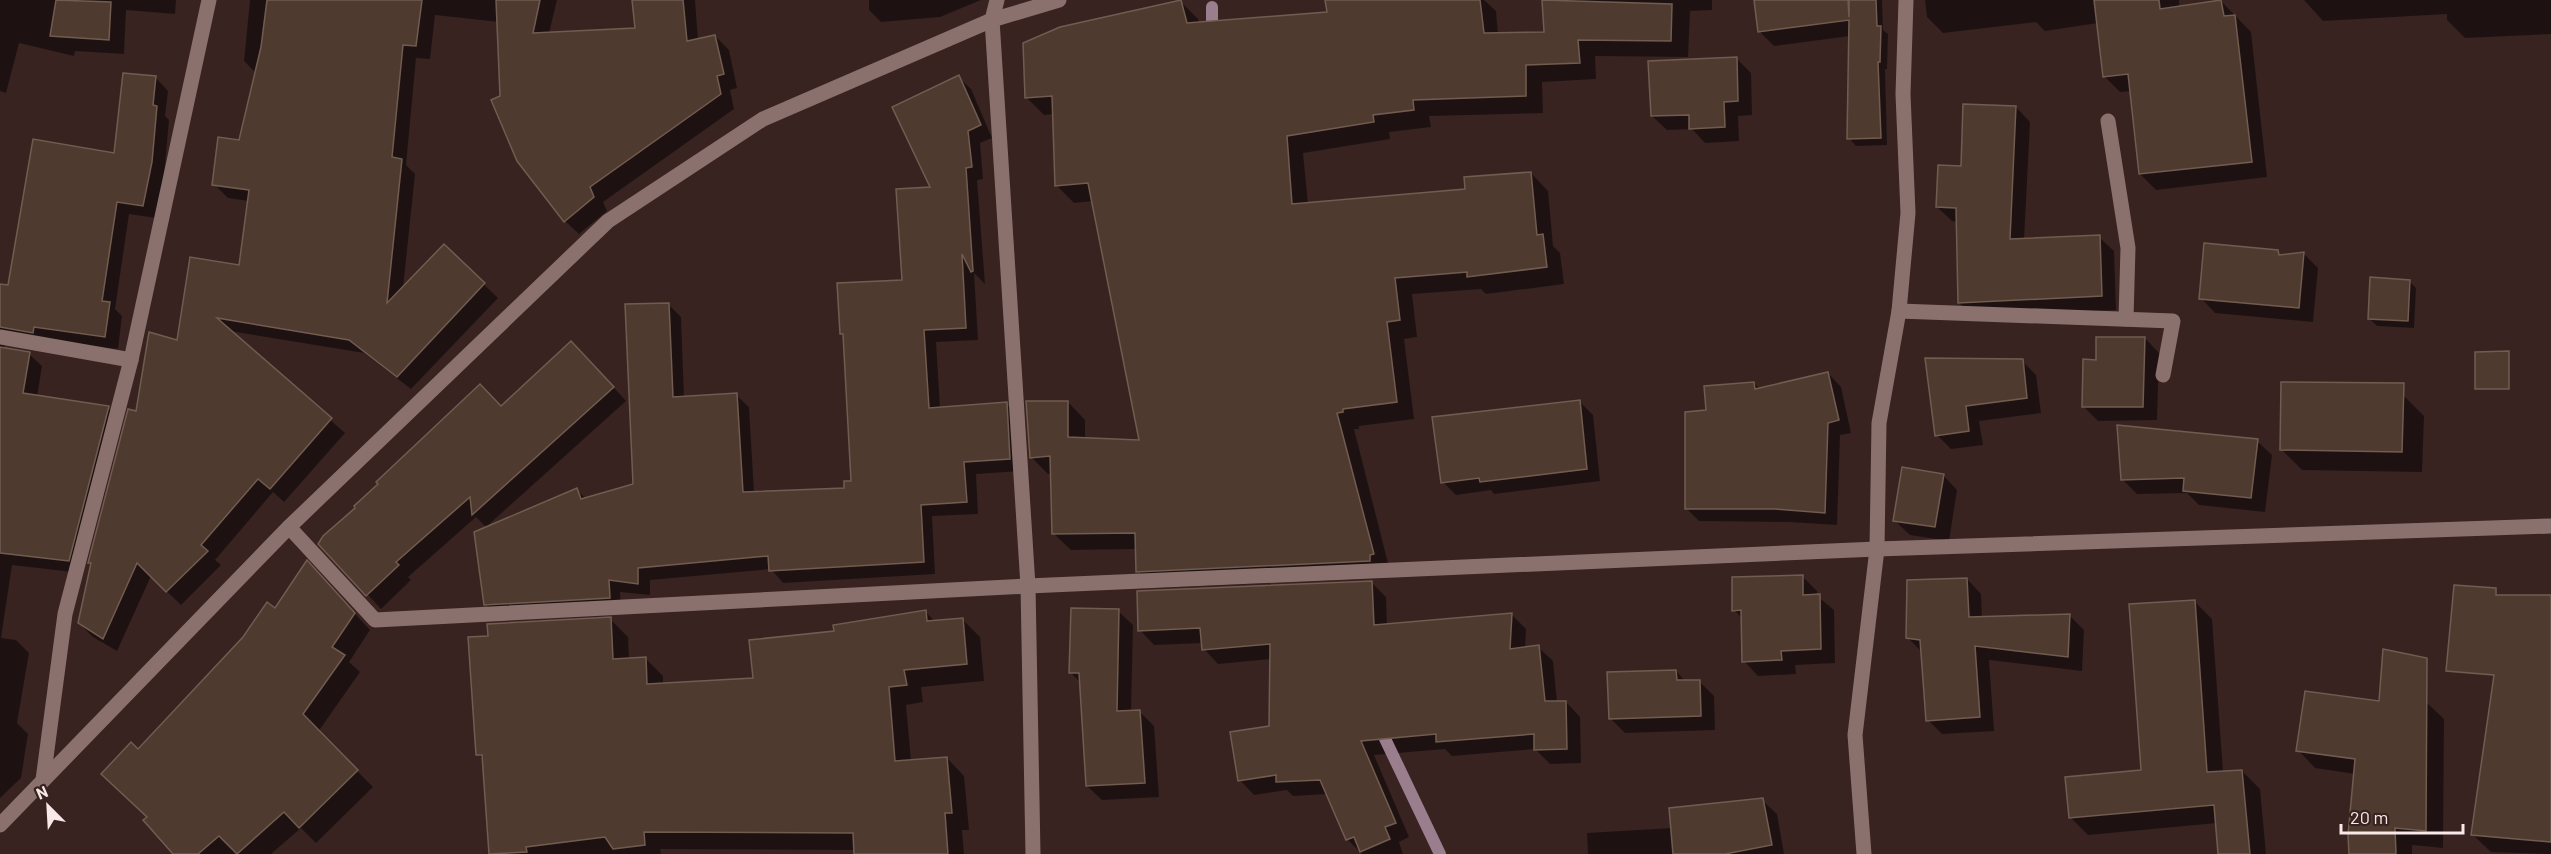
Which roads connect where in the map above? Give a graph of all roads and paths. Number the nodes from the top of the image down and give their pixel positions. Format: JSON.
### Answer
{"nodes":[{"id":1,"x":209,"y":0,"type":"edge"},
{"id":2,"x":997,"y":0,"type":"edge"},
{"id":3,"x":1059,"y":0,"type":"edge"},
{"id":4,"x":1906,"y":0,"type":"edge"},
{"id":5,"x":992,"y":20,"type":"junction"},
{"id":6,"x":2108,"y":121,"type":"dead end"},
{"id":7,"x":1899,"y":310,"type":"junction"},
{"id":8,"x":2126,"y":319,"type":"junction"},
{"id":9,"x":0,"y":337,"type":"edge"},
{"id":10,"x":131,"y":360,"type":"junction"},
{"id":11,"x":2163,"y":375,"type":"dead end"},
{"id":12,"x":2551,"y":526,"type":"edge"},
{"id":13,"x":289,"y":527,"type":"junction"},
{"id":14,"x":1877,"y":549,"type":"junction"},
{"id":15,"x":1028,"y":586,"type":"junction"},
{"id":16,"x":44,"y":780,"type":"junction"},
{"id":17,"x":0,"y":825,"type":"edge"},
{"id":18,"x":1034,"y":854,"type":"edge"},
{"id":19,"x":1864,"y":854,"type":"edge"}],
"edges":[{"from":1,"to":10,"type":"street"},
{"from":2,"to":5,"type":"street"},
{"from":3,"to":5,"type":"street"},
{"from":4,"to":7,"type":"street"},
{"from":5,"to":13,"type":"street"},
{"from":5,"to":15,"type":"street"},
{"from":6,"to":8,"type":"street"},
{"from":7,"to":8,"type":"street"},
{"from":7,"to":14,"type":"street"},
{"from":8,"to":11,"type":"street"},
{"from":9,"to":10,"type":"street"},
{"from":10,"to":16,"type":"street"},
{"from":12,"to":14,"type":"street"},
{"from":13,"to":15,"type":"street"},
{"from":13,"to":16,"type":"street"},
{"from":14,"to":15,"type":"street"},
{"from":14,"to":19,"type":"street"},
{"from":15,"to":18,"type":"street"},
{"from":16,"to":17,"type":"street"}]}
